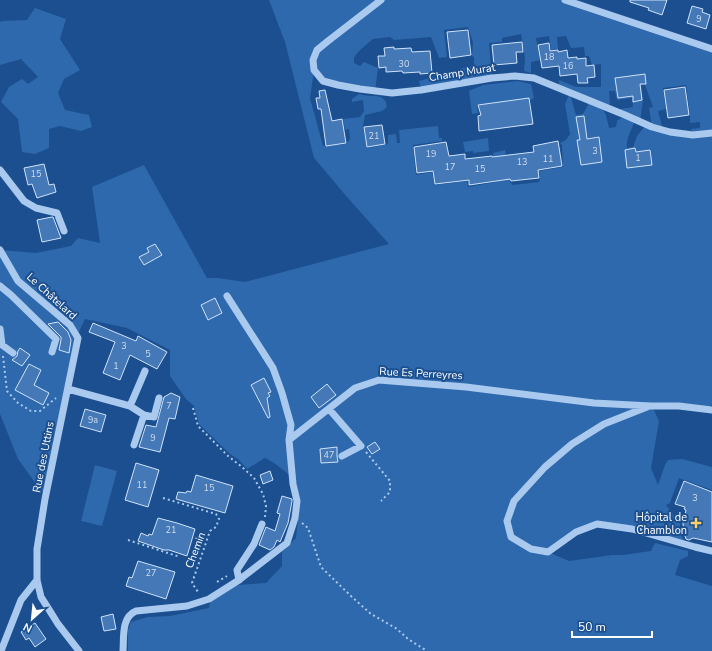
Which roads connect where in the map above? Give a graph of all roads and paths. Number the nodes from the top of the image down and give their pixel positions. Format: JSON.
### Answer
{"nodes":[{"id":1,"x":381,"y":0,"type":"edge"},
{"id":2,"x":565,"y":0,"type":"edge"},
{"id":3,"x":712,"y":49,"type":"edge"},
{"id":4,"x":712,"y":133,"type":"edge"},
{"id":5,"x":0,"y":170,"type":"edge"},
{"id":6,"x":64,"y":231,"type":"dead end"},
{"id":7,"x":0,"y":250,"type":"edge"},
{"id":8,"x":0,"y":286,"type":"edge"},
{"id":9,"x":227,"y":296,"type":"dead end"},
{"id":10,"x":0,"y":329,"type":"edge"},
{"id":11,"x":78,"y":338,"type":"joint"},
{"id":12,"x":2,"y":345,"type":"junction"},
{"id":13,"x":52,"y":352,"type":"dead end"},
{"id":14,"x":13,"y":353,"type":"dead end"},
{"id":15,"x":145,"y":371,"type":"dead end"},
{"id":16,"x":68,"y":389,"type":"junction"},
{"id":17,"x":56,"y":398,"type":"dead end"},
{"id":18,"x":159,"y":398,"type":"dead end"},
{"id":19,"x":130,"y":406,"type":"junction"},
{"id":20,"x":651,"y":406,"type":"junction"},
{"id":21,"x":193,"y":408,"type":"dead end"},
{"id":22,"x":329,"y":409,"type":"junction"},
{"id":23,"x":712,"y":410,"type":"edge"},
{"id":24,"x":144,"y":415,"type":"junction"},
{"id":25,"x":289,"y":440,"type":"junction"},
{"id":26,"x":134,"y":445,"type":"dead end"},
{"id":27,"x":361,"y":446,"type":"junction"},
{"id":28,"x":342,"y":456,"type":"dead end"},
{"id":29,"x":163,"y":498,"type":"dead end"},
{"id":30,"x":381,"y":501,"type":"dead end"},
{"id":31,"x":295,"y":518,"type":"junction"},
{"id":32,"x":262,"y":524,"type":"joint"},
{"id":33,"x":128,"y":540,"type":"dead end"},
{"id":34,"x":712,"y":551,"type":"edge"},
{"id":35,"x":180,"y":557,"type":"dead end"},
{"id":36,"x":37,"y":580,"type":"junction"},
{"id":37,"x":239,"y":580,"type":"junction"},
{"id":38,"x":213,"y":585,"type":"dead end"},
{"id":39,"x":203,"y":592,"type":"dead end"},
{"id":40,"x":1,"y":651,"type":"edge"},
{"id":41,"x":79,"y":651,"type":"edge"},
{"id":42,"x":123,"y":651,"type":"edge"},
{"id":43,"x":427,"y":651,"type":"edge"}],
"edges":[{"from":1,"to":4,"type":"street","name":"Champ Murat"},
{"from":2,"to":3,"type":"street"},
{"from":5,"to":6,"type":"street"},
{"from":7,"to":11,"type":"street","name":"Le Châtelard"},
{"from":8,"to":13,"type":"street"},
{"from":9,"to":25,"type":"street"},
{"from":10,"to":12,"type":"street"},
{"from":11,"to":16,"type":"street","name":"Rue des Uttins"},
{"from":12,"to":14,"type":"street"},
{"from":12,"to":17,"type":"path"},
{"from":15,"to":19,"type":"street"},
{"from":16,"to":19,"type":"street"},
{"from":16,"to":36,"type":"street","name":"Rue des Uttins"},
{"from":18,"to":24,"type":"street"},
{"from":19,"to":24,"type":"street"},
{"from":20,"to":22,"type":"street","name":"Rue Es Perreyres"},
{"from":20,"to":23,"type":"street","name":"Rue Es Perreyres"},
{"from":20,"to":34,"type":"street"},
{"from":21,"to":32,"type":"path"},
{"from":22,"to":25,"type":"street","name":"Rue Es Perreyres"},
{"from":22,"to":27,"type":"street"},
{"from":24,"to":26,"type":"street"},
{"from":25,"to":31,"type":"street"},
{"from":27,"to":28,"type":"street"},
{"from":27,"to":30,"type":"path"},
{"from":29,"to":39,"type":"path","name":"Chemin"},
{"from":31,"to":37,"type":"street"},
{"from":31,"to":43,"type":"path"},
{"from":32,"to":37,"type":"street"},
{"from":33,"to":35,"type":"path"},
{"from":36,"to":40,"type":"street"},
{"from":36,"to":41,"type":"street","name":"Rue des Uttins"},
{"from":37,"to":38,"type":"path"},
{"from":37,"to":42,"type":"street"}]}
